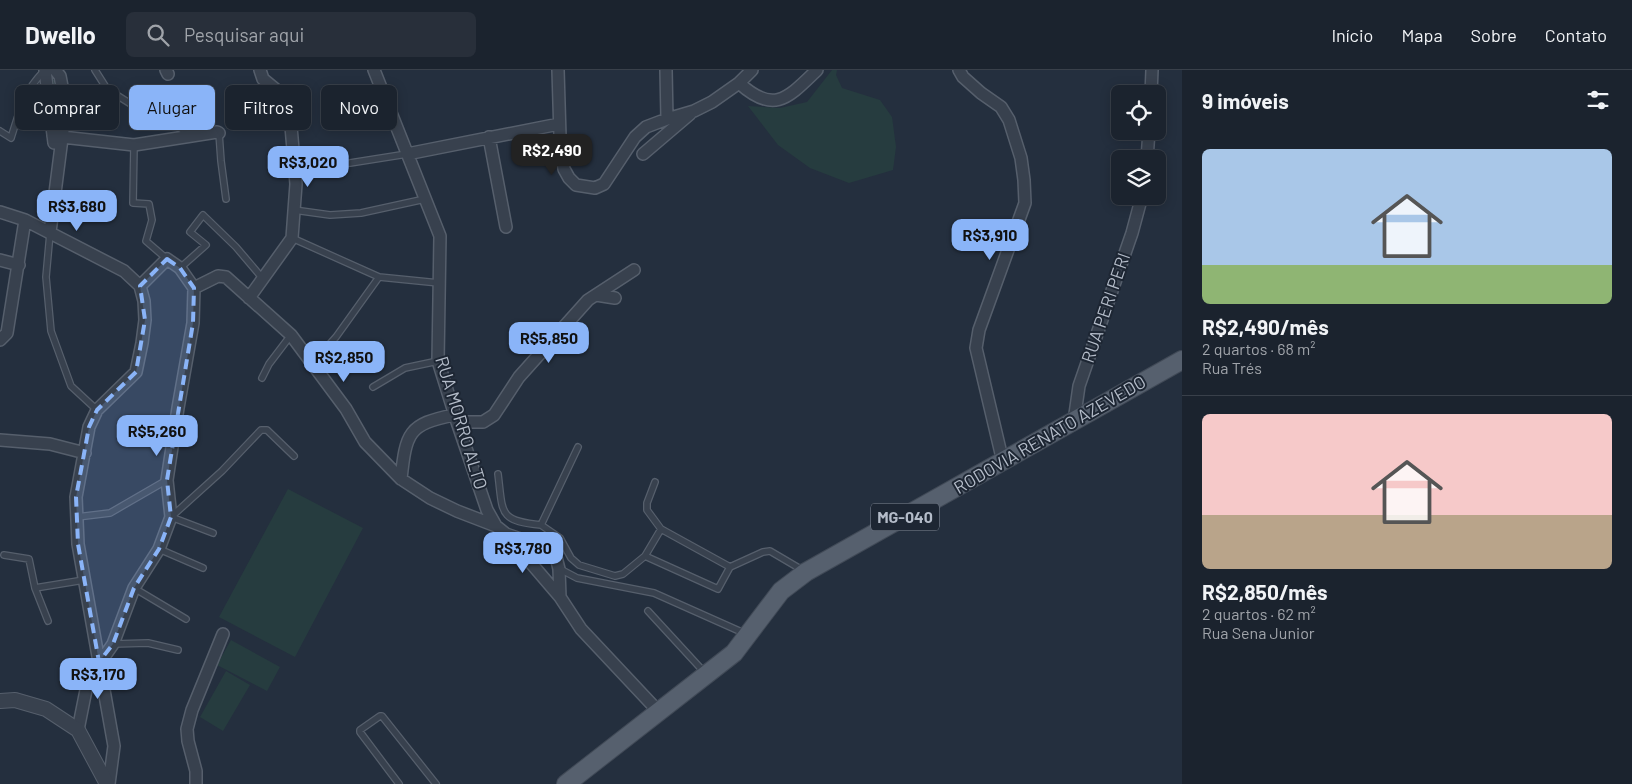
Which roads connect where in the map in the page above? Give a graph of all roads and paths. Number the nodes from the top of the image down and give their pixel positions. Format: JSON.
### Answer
{"nodes":[{"id":1,"x":45,"y":70,"type":"edge"},
{"id":2,"x":55,"y":70,"type":"edge"},
{"id":3,"x":95,"y":70,"type":"edge"},
{"id":4,"x":260,"y":70,"type":"edge"},
{"id":5,"x":374,"y":70,"type":"edge"},
{"id":6,"x":558,"y":70,"type":"edge"},
{"id":7,"x":666,"y":70,"type":"edge"},
{"id":8,"x":752,"y":70,"type":"edge"},
{"id":9,"x":817,"y":70,"type":"edge"},
{"id":10,"x":960,"y":70,"type":"edge"},
{"id":11,"x":1152,"y":70,"type":"edge"},
{"id":12,"x":738,"y":83,"type":"junction"},
{"id":13,"x":1151,"y":85,"type":"edge"},
{"id":14,"x":694,"y":111,"type":"junction"},
{"id":15,"x":667,"y":119,"type":"junction"},
{"id":16,"x":559,"y":124,"type":"junction"},
{"id":17,"x":0,"y":131,"type":"edge"},
{"id":18,"x":219,"y":133,"type":"joint"},
{"id":19,"x":194,"y":136,"type":"junction"},
{"id":20,"x":58,"y":137,"type":"junction"},
{"id":21,"x":488,"y":137,"type":"junction"},
{"id":22,"x":134,"y":145,"type":"junction"},
{"id":23,"x":407,"y":154,"type":"junction"},
{"id":24,"x":643,"y":154,"type":"dead end"},
{"id":25,"x":295,"y":166,"type":"junction"},
{"id":26,"x":425,"y":198,"type":"junction"},
{"id":27,"x":226,"y":199,"type":"dead end"},
{"id":28,"x":1140,"y":205,"type":"edge"},
{"id":29,"x":294,"y":210,"type":"junction"},
{"id":30,"x":1,"y":213,"type":"edge"},
{"id":31,"x":25,"y":220,"type":"junction"},
{"id":32,"x":506,"y":227,"type":"dead end"},
{"id":33,"x":50,"y":232,"type":"junction"},
{"id":34,"x":292,"y":238,"type":"junction"},
{"id":35,"x":167,"y":259,"type":"junction"},
{"id":36,"x":0,"y":260,"type":"edge"},
{"id":37,"x":19,"y":265,"type":"junction"},
{"id":38,"x":180,"y":268,"type":"junction"},
{"id":39,"x":634,"y":270,"type":"dead end"},
{"id":40,"x":379,"y":277,"type":"junction"},
{"id":41,"x":264,"y":280,"type":"junction"},
{"id":42,"x":439,"y":284,"type":"junction"},
{"id":43,"x":140,"y":286,"type":"junction"},
{"id":44,"x":194,"y":288,"type":"junction"},
{"id":45,"x":596,"y":295,"type":"junction"},
{"id":46,"x":249,"y":298,"type":"junction"},
{"id":47,"x":615,"y":298,"type":"dead end"},
{"id":48,"x":291,"y":335,"type":"junction"},
{"id":49,"x":0,"y":340,"type":"edge"},
{"id":50,"x":1182,"y":360,"type":"edge"},
{"id":51,"x":438,"y":362,"type":"junction"},
{"id":52,"x":313,"y":363,"type":"junction"},
{"id":53,"x":262,"y":378,"type":"dead end"},
{"id":54,"x":373,"y":387,"type":"dead end"},
{"id":55,"x":97,"y":410,"type":"junction"},
{"id":56,"x":456,"y":418,"type":"junction"},
{"id":57,"x":1074,"y":421,"type":"junction"},
{"id":58,"x":0,"y":440,"type":"edge"},
{"id":59,"x":578,"y":447,"type":"dead end"},
{"id":60,"x":85,"y":453,"type":"junction"},
{"id":61,"x":294,"y":456,"type":"dead end"},
{"id":62,"x":1003,"y":462,"type":"junction"},
{"id":63,"x":498,"y":474,"type":"dead end"},
{"id":64,"x":401,"y":478,"type":"junction"},
{"id":65,"x":168,"y":480,"type":"junction"},
{"id":66,"x":655,"y":482,"type":"dead end"},
{"id":67,"x":77,"y":517,"type":"junction"},
{"id":68,"x":171,"y":517,"type":"junction"},
{"id":69,"x":541,"y":525,"type":"junction"},
{"id":70,"x":496,"y":526,"type":"junction"},
{"id":71,"x":662,"y":529,"type":"junction"},
{"id":72,"x":213,"y":533,"type":"dead end"},
{"id":73,"x":506,"y":534,"type":"junction"},
{"id":74,"x":159,"y":549,"type":"junction"},
{"id":75,"x":4,"y":555,"type":"dead end"},
{"id":76,"x":645,"y":556,"type":"junction"},
{"id":77,"x":730,"y":567,"type":"junction"},
{"id":78,"x":203,"y":568,"type":"dead end"},
{"id":79,"x":558,"y":569,"type":"junction"},
{"id":80,"x":806,"y":572,"type":"junction"},
{"id":81,"x":84,"y":580,"type":"junction"},
{"id":82,"x":35,"y":588,"type":"junction"},
{"id":83,"x":134,"y":588,"type":"junction"},
{"id":84,"x":560,"y":598,"type":"junction"},
{"id":85,"x":648,"y":611,"type":"dead end"},
{"id":86,"x":186,"y":619,"type":"dead end"},
{"id":87,"x":48,"y":621,"type":"dead end"},
{"id":88,"x":223,"y":634,"type":"dead end"},
{"id":89,"x":748,"y":634,"type":"junction"},
{"id":90,"x":113,"y":644,"type":"junction"},
{"id":91,"x":178,"y":650,"type":"dead end"},
{"id":92,"x":100,"y":662,"type":"junction"},
{"id":93,"x":706,"y":674,"type":"junction"},
{"id":94,"x":0,"y":701,"type":"edge"},
{"id":95,"x":658,"y":711,"type":"junction"},
{"id":96,"x":78,"y":730,"type":"junction"},
{"id":97,"x":108,"y":784,"type":"edge"},
{"id":98,"x":196,"y":784,"type":"edge"},
{"id":99,"x":399,"y":784,"type":"edge"},
{"id":100,"x":436,"y":784,"type":"edge"},
{"id":101,"x":566,"y":784,"type":"edge"}],
"edges":[{"from":1,"to":17,"type":"lane"},
{"from":1,"to":20,"type":"street"},
{"from":2,"to":20,"type":"street"},
{"from":3,"to":19,"type":"lane"},
{"from":4,"to":25,"type":"street"},
{"from":5,"to":23,"type":"street","name":"RUA MORRO ALTO"},
{"from":6,"to":16,"type":"street"},
{"from":7,"to":15,"type":"street"},
{"from":8,"to":12,"type":"street"},
{"from":9,"to":12,"type":"street"},
{"from":10,"to":62,"type":"street"},
{"from":11,"to":13,"type":"street"},
{"from":12,"to":14,"type":"street"},
{"from":14,"to":15,"type":"street"},
{"from":14,"to":24,"type":"street"},
{"from":15,"to":16,"type":"street"},
{"from":16,"to":21,"type":"street"},
{"from":18,"to":19,"type":"street"},
{"from":18,"to":27,"type":"lane"},
{"from":19,"to":22,"type":"street"},
{"from":20,"to":22,"type":"street"},
{"from":20,"to":33,"type":"street"},
{"from":21,"to":23,"type":"street"},
{"from":21,"to":32,"type":"street"},
{"from":22,"to":35,"type":"lane"},
{"from":23,"to":25,"type":"lane"},
{"from":23,"to":26,"type":"street","name":"RUA MORRO ALTO"},
{"from":25,"to":29,"type":"street"},
{"from":26,"to":29,"type":"lane"},
{"from":26,"to":42,"type":"street","name":"RUA MORRO ALTO"},
{"from":28,"to":57,"type":"street","name":"RUA PERI PERI"},
{"from":29,"to":34,"type":"street"},
{"from":30,"to":31,"type":"street"},
{"from":31,"to":33,"type":"street"},
{"from":31,"to":37,"type":"street"},
{"from":33,"to":43,"type":"street"},
{"from":33,"to":55,"type":"lane"},
{"from":34,"to":40,"type":"lane"},
{"from":34,"to":41,"type":"street"},
{"from":35,"to":38,"type":"street"},
{"from":35,"to":43,"type":"street"},
{"from":36,"to":37,"type":"street"},
{"from":37,"to":49,"type":"street"},
{"from":38,"to":41,"type":"lane"},
{"from":38,"to":44,"type":"street"},
{"from":39,"to":45,"type":"street"},
{"from":40,"to":42,"type":"lane"},
{"from":40,"to":52,"type":"lane"},
{"from":41,"to":46,"type":"street"},
{"from":42,"to":51,"type":"street","name":"RUA MORRO ALTO"},
{"from":43,"to":55,"type":"street"},
{"from":44,"to":46,"type":"street"},
{"from":44,"to":65,"type":"street"},
{"from":45,"to":47,"type":"street"},
{"from":45,"to":56,"type":"street"},
{"from":46,"to":48,"type":"street"},
{"from":48,"to":52,"type":"street"},
{"from":48,"to":53,"type":"lane"},
{"from":50,"to":57,"type":"main road","name":"RODOVIA RENATO AZEVEDO","number":"MG-040"},
{"from":51,"to":54,"type":"lane"},
{"from":51,"to":56,"type":"street","name":"RUA MORRO ALTO"},
{"from":52,"to":64,"type":"street"},
{"from":55,"to":60,"type":"street"},
{"from":56,"to":64,"type":"street"},
{"from":56,"to":70,"type":"street","name":"RUA MORRO ALTO"},
{"from":57,"to":62,"type":"main road","name":"RODOVIA RENATO AZEVEDO","number":"MG-040"},
{"from":58,"to":60,"type":"street"},
{"from":59,"to":69,"type":"lane"},
{"from":60,"to":67,"type":"street"},
{"from":61,"to":68,"type":"lane"},
{"from":62,"to":80,"type":"main road","name":"RODOVIA RENATO AZEVEDO","number":"MG-040"},
{"from":63,"to":69,"type":"lane"},
{"from":64,"to":70,"type":"street"},
{"from":65,"to":67,"type":"lane"},
{"from":65,"to":68,"type":"street"},
{"from":66,"to":71,"type":"lane"},
{"from":67,"to":81,"type":"street"},
{"from":68,"to":72,"type":"lane"},
{"from":68,"to":74,"type":"street"},
{"from":69,"to":76,"type":"lane"},
{"from":70,"to":73,"type":"street","name":"RUA MORRO ALTO"},
{"from":71,"to":76,"type":"lane"},
{"from":71,"to":77,"type":"lane"},
{"from":73,"to":79,"type":"street","name":"RUA MORRO ALTO"},
{"from":73,"to":84,"type":"street"},
{"from":74,"to":78,"type":"lane"},
{"from":74,"to":83,"type":"street"},
{"from":75,"to":82,"type":"lane"},
{"from":76,"to":77,"type":"lane"},
{"from":77,"to":80,"type":"lane"},
{"from":79,"to":84,"type":"street","name":"RUA MORRO ALTO"},
{"from":79,"to":89,"type":"lane"},
{"from":80,"to":89,"type":"main road","name":"RODOVIA RENATO AZEVEDO","number":"MG-040"},
{"from":81,"to":82,"type":"lane"},
{"from":81,"to":92,"type":"street"},
{"from":82,"to":87,"type":"lane"},
{"from":83,"to":86,"type":"lane"},
{"from":83,"to":90,"type":"street"},
{"from":84,"to":95,"type":"street"},
{"from":85,"to":93,"type":"lane"},
{"from":88,"to":98,"type":"street"},
{"from":89,"to":93,"type":"main road","name":"RODOVIA RENATO AZEVEDO","number":"MG-040"},
{"from":90,"to":91,"type":"lane"},
{"from":90,"to":92,"type":"street"},
{"from":92,"to":96,"type":"street"},
{"from":92,"to":97,"type":"street"},
{"from":93,"to":95,"type":"main road","name":"RODOVIA RENATO AZEVEDO","number":"MG-040"},
{"from":94,"to":96,"type":"street"},
{"from":95,"to":101,"type":"main road","name":"RODOVIA RENATO AZEVEDO","number":"MG-040"},
{"from":96,"to":97,"type":"street"},
{"from":99,"to":100,"type":"lane"}]}
